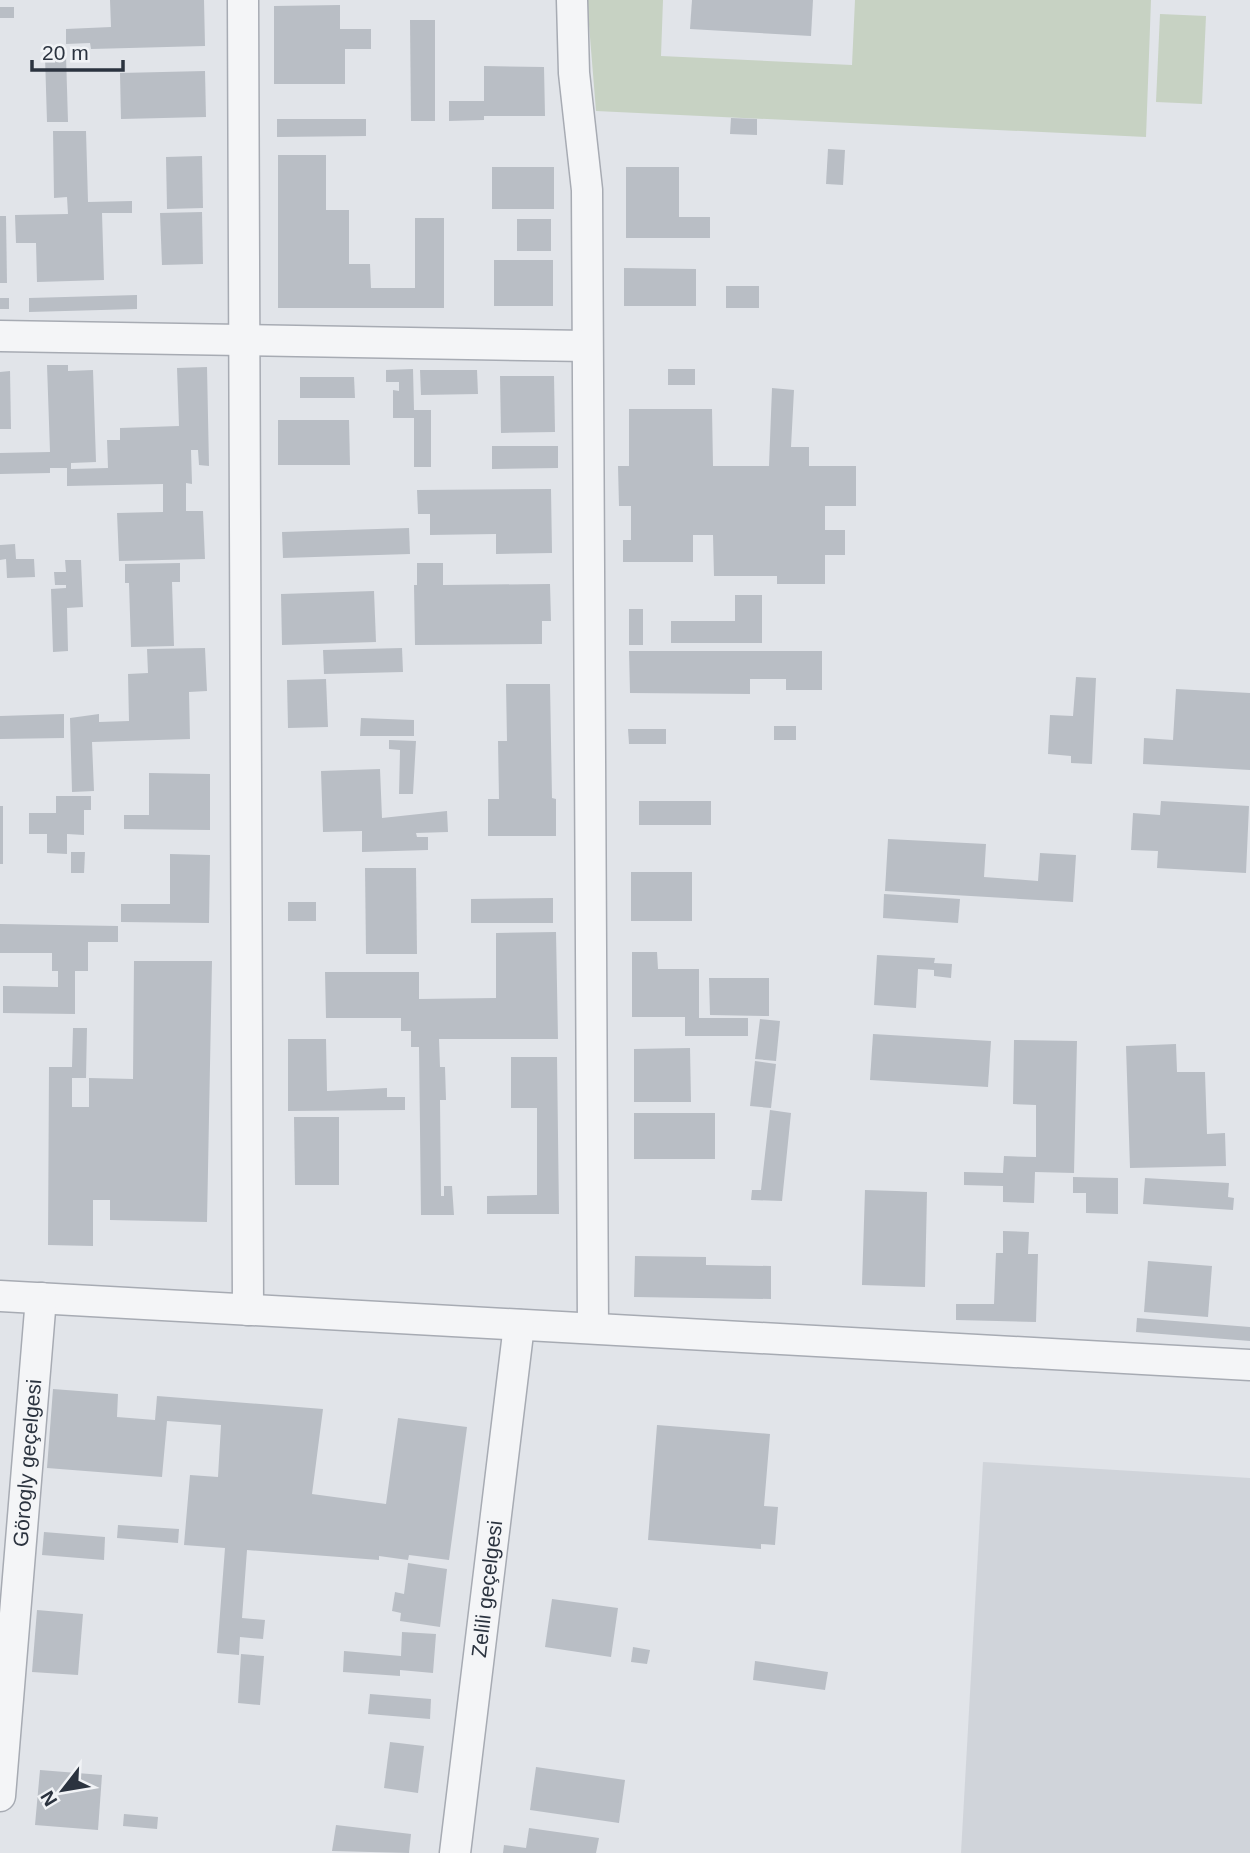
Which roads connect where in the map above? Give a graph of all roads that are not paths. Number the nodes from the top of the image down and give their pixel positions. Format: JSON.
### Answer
{"nodes":[{"id":1,"x":243,"y":0,"type":"edge"},
{"id":2,"x":572,"y":0,"type":"edge"},
{"id":3,"x":0,"y":336,"type":"edge"},
{"id":4,"x":244,"y":340,"type":"junction"},
{"id":5,"x":587,"y":346,"type":"junction"},
{"id":6,"x":0,"y":1296,"type":"edge"},
{"id":7,"x":41,"y":1298,"type":"junction"},
{"id":8,"x":248,"y":1310,"type":"junction"},
{"id":9,"x":519,"y":1325,"type":"junction"},
{"id":10,"x":593,"y":1328,"type":"junction"},
{"id":11,"x":1250,"y":1365,"type":"edge"},
{"id":12,"x":0,"y":1796,"type":"edge"},
{"id":13,"x":454,"y":1853,"type":"edge"}],
"edges":[{"from":1,"to":4,"type":"street"},
{"from":2,"to":5,"type":"street"},
{"from":3,"to":4,"type":"street"},
{"from":4,"to":5,"type":"street"},
{"from":4,"to":8,"type":"street"},
{"from":5,"to":10,"type":"street"},
{"from":6,"to":7,"type":"street"},
{"from":7,"to":8,"type":"street"},
{"from":7,"to":12,"type":"street","name":"Görogly geçelgesi"},
{"from":8,"to":9,"type":"street"},
{"from":9,"to":10,"type":"street"},
{"from":9,"to":13,"type":"street","name":"Zelili geçelgesi"},
{"from":10,"to":11,"type":"street"}]}
